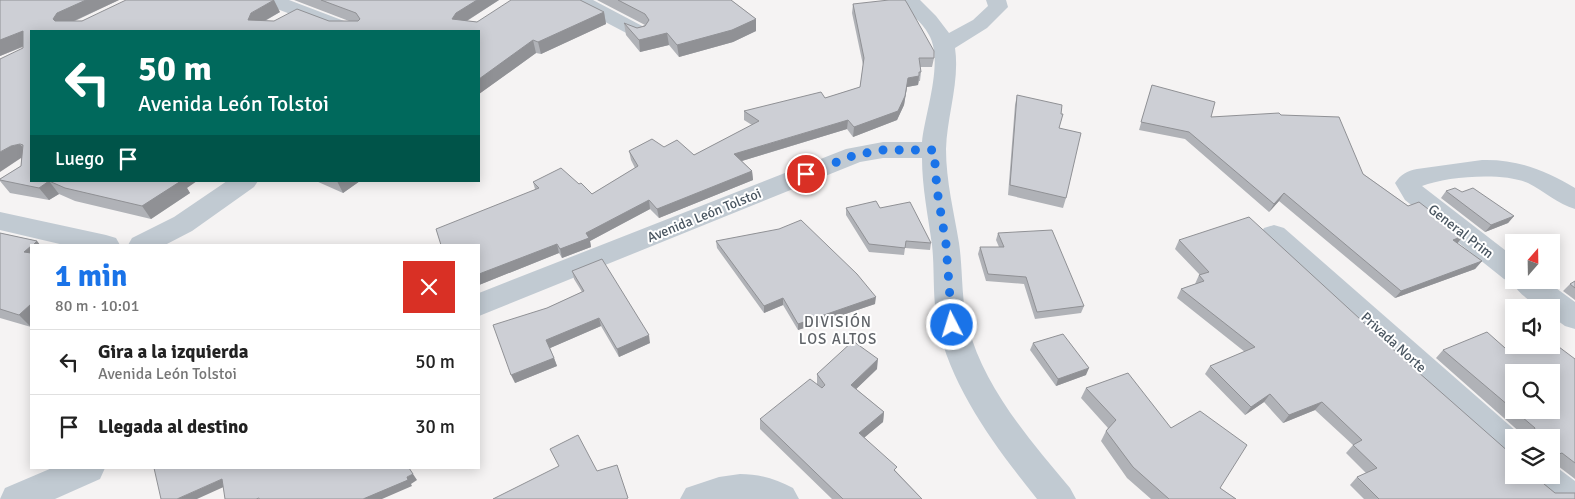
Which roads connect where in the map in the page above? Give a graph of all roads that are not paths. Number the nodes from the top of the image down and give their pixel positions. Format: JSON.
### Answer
{"nodes":[{"id":1,"x":271,"y":0,"type":"edge"},
{"id":2,"x":578,"y":0,"type":"edge"},
{"id":3,"x":909,"y":0,"type":"edge"},
{"id":4,"x":996,"y":0,"type":"edge"},
{"id":5,"x":300,"y":11,"type":"junction"},
{"id":6,"x":279,"y":23,"type":"edge"},
{"id":7,"x":350,"y":30,"type":"edge"},
{"id":8,"x":639,"y":32,"type":"edge"},
{"id":9,"x":945,"y":45,"type":"junction"},
{"id":10,"x":934,"y":150,"type":"junction"},
{"id":11,"x":244,"y":182,"type":"edge"},
{"id":12,"x":1575,"y":200,"type":"edge"},
{"id":13,"x":0,"y":221,"type":"edge"},
{"id":14,"x":1274,"y":235,"type":"dead end"},
{"id":15,"x":102,"y":244,"type":"edge"},
{"id":16,"x":144,"y":244,"type":"edge"},
{"id":17,"x":1505,"y":265,"type":"edge"},
{"id":18,"x":1537,"y":289,"type":"edge"},
{"id":19,"x":480,"y":305,"type":"edge"},
{"id":20,"x":1575,"y":318,"type":"edge"},
{"id":21,"x":1505,"y":442,"type":"edge"},
{"id":22,"x":86,"y":469,"type":"edge"},
{"id":23,"x":1552,"y":484,"type":"edge"},
{"id":24,"x":17,"y":499,"type":"edge"},
{"id":25,"x":698,"y":499,"type":"edge"},
{"id":26,"x":781,"y":499,"type":"edge"},
{"id":27,"x":1058,"y":499,"type":"edge"},
{"id":28,"x":1570,"y":499,"type":"edge"}],
"edges":[{"from":1,"to":5,"type":"street"},
{"from":2,"to":8,"type":"street"},
{"from":3,"to":9,"type":"street"},
{"from":4,"to":9,"type":"street"},
{"from":5,"to":6,"type":"street"},
{"from":5,"to":7,"type":"street"},
{"from":9,"to":10,"type":"street"},
{"from":10,"to":19,"type":"street","name":"Avenida León Tolstoi"},
{"from":10,"to":27,"type":"street"},
{"from":11,"to":16,"type":"street"},
{"from":12,"to":17,"type":"street","name":"General Prim"},
{"from":13,"to":15,"type":"street"},
{"from":14,"to":21,"type":"street","name":"Privada Norte"},
{"from":18,"to":20,"type":"street"},
{"from":22,"to":24,"type":"street"},
{"from":23,"to":28,"type":"street"},
{"from":25,"to":26,"type":"street"}]}
